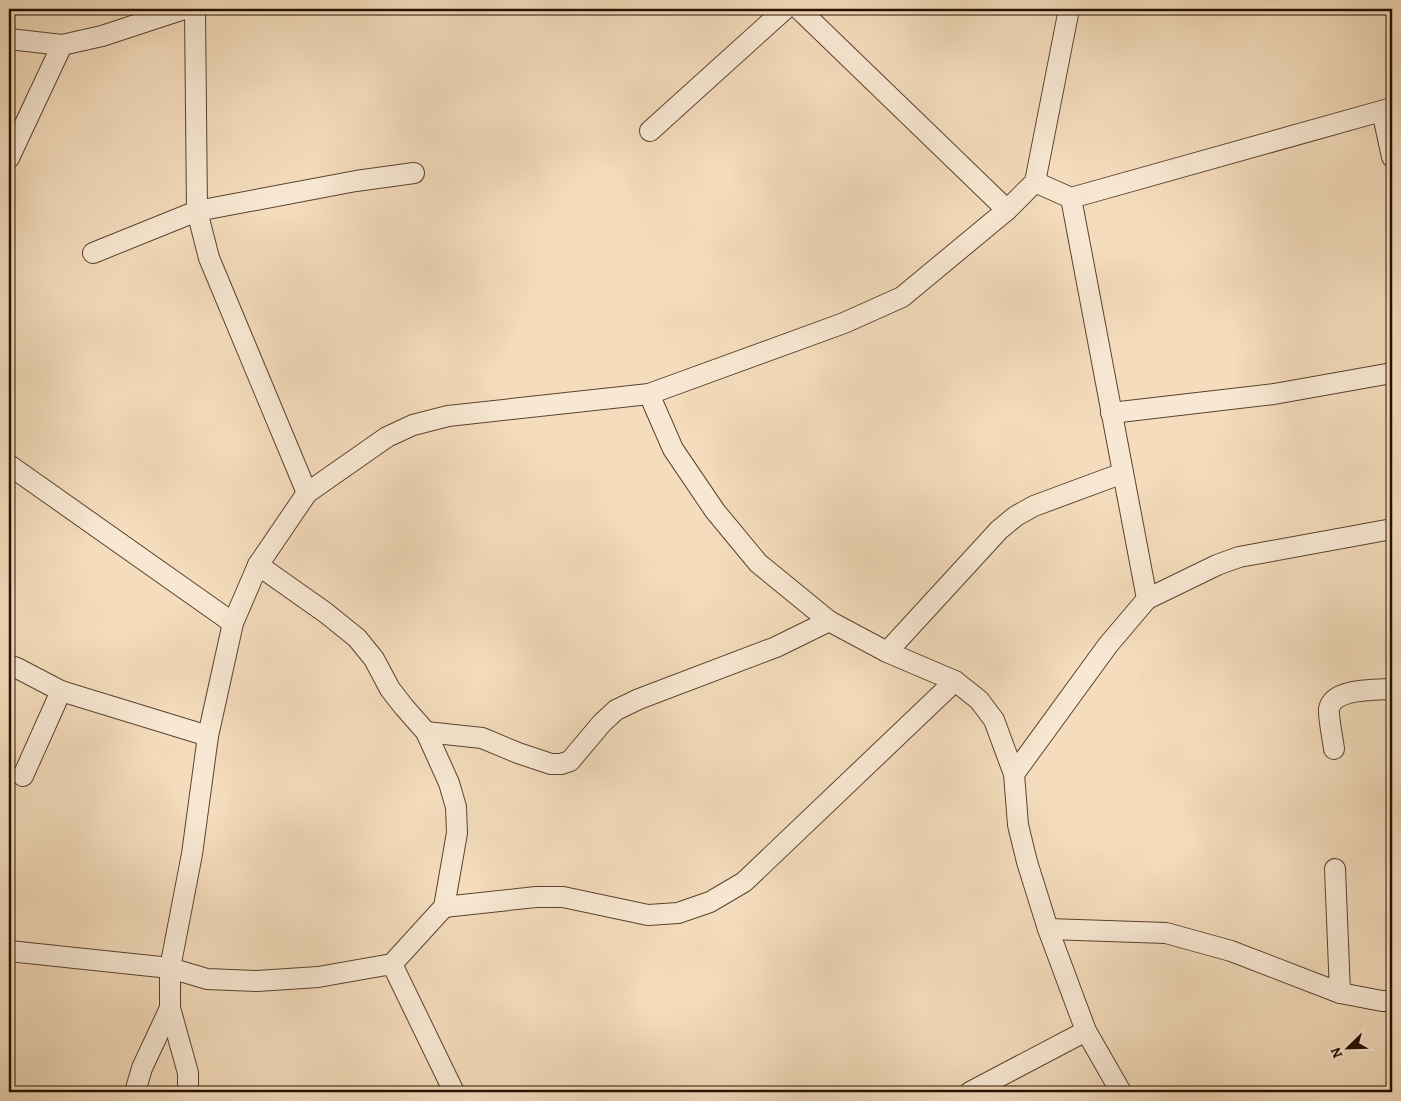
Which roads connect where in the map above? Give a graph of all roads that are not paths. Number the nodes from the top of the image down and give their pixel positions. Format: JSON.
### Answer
{"nodes":[{"id":1,"x":184,"y":9,"type":"edge"},
{"id":2,"x":195,"y":9,"type":"edge"},
{"id":3,"x":785,"y":9,"type":"edge"},
{"id":4,"x":799,"y":9,"type":"edge"},
{"id":5,"x":1069,"y":9,"type":"edge"},
{"id":6,"x":161,"y":12,"type":"edge"},
{"id":7,"x":9,"y":39,"type":"edge"},
{"id":8,"x":62,"y":45,"type":"junction"},
{"id":9,"x":1387,"y":110,"type":"edge"},
{"id":10,"x":650,"y":131,"type":"dead end"},
{"id":11,"x":1392,"y":157,"type":"edge"},
{"id":12,"x":9,"y":158,"type":"edge"},
{"id":13,"x":414,"y":172,"type":"dead end"},
{"id":14,"x":1035,"y":182,"type":"junction"},
{"id":15,"x":1071,"y":198,"type":"junction"},
{"id":16,"x":1007,"y":210,"type":"junction"},
{"id":17,"x":197,"y":211,"type":"junction"},
{"id":18,"x":93,"y":253,"type":"dead end"},
{"id":19,"x":1392,"y":373,"type":"edge"},
{"id":20,"x":649,"y":394,"type":"junction"},
{"id":21,"x":1111,"y":412,"type":"junction"},
{"id":22,"x":9,"y":465,"type":"edge"},
{"id":23,"x":1123,"y":473,"type":"junction"},
{"id":24,"x":307,"y":493,"type":"junction"},
{"id":25,"x":1392,"y":529,"type":"edge"},
{"id":26,"x":258,"y":565,"type":"junction"},
{"id":27,"x":1146,"y":599,"type":"junction"},
{"id":28,"x":829,"y":621,"type":"junction"},
{"id":29,"x":233,"y":622,"type":"junction"},
{"id":30,"x":887,"y":652,"type":"junction"},
{"id":31,"x":9,"y":665,"type":"edge"},
{"id":32,"x":955,"y":681,"type":"junction"},
{"id":33,"x":1392,"y":689,"type":"edge"},
{"id":34,"x":61,"y":692,"type":"junction"},
{"id":35,"x":426,"y":732,"type":"junction"},
{"id":36,"x":208,"y":736,"type":"junction"},
{"id":37,"x":1334,"y":749,"type":"dead end"},
{"id":38,"x":1014,"y":774,"type":"junction"},
{"id":39,"x":23,"y":776,"type":"dead end"},
{"id":40,"x":1335,"y":869,"type":"dead end"},
{"id":41,"x":444,"y":907,"type":"junction"},
{"id":42,"x":1048,"y":929,"type":"junction"},
{"id":43,"x":9,"y":952,"type":"edge"},
{"id":44,"x":392,"y":964,"type":"junction"},
{"id":45,"x":170,"y":968,"type":"junction"},
{"id":46,"x":1340,"y":993,"type":"junction"},
{"id":47,"x":1392,"y":1001,"type":"edge"},
{"id":48,"x":170,"y":1008,"type":"junction"},
{"id":49,"x":1086,"y":1031,"type":"junction"},
{"id":50,"x":135,"y":1092,"type":"edge"},
{"id":51,"x":188,"y":1092,"type":"edge"},
{"id":52,"x":454,"y":1092,"type":"edge"},
{"id":53,"x":970,"y":1092,"type":"edge"},
{"id":54,"x":1121,"y":1092,"type":"edge"}],
"edges":[{"from":1,"to":6,"type":"street"},
{"from":2,"to":17,"type":"street"},
{"from":3,"to":10,"type":"street"},
{"from":4,"to":16,"type":"street"},
{"from":5,"to":14,"type":"street"},
{"from":6,"to":8,"type":"street"},
{"from":7,"to":8,"type":"street"},
{"from":8,"to":12,"type":"street"},
{"from":9,"to":11,"type":"street"},
{"from":9,"to":15,"type":"street"},
{"from":13,"to":17,"type":"street"},
{"from":14,"to":15,"type":"street"},
{"from":14,"to":16,"type":"street"},
{"from":15,"to":21,"type":"street"},
{"from":16,"to":20,"type":"street"},
{"from":17,"to":18,"type":"street"},
{"from":17,"to":24,"type":"street"},
{"from":19,"to":21,"type":"street"},
{"from":20,"to":24,"type":"street"},
{"from":20,"to":28,"type":"street"},
{"from":21,"to":23,"type":"street"},
{"from":22,"to":29,"type":"street"},
{"from":23,"to":27,"type":"street"},
{"from":23,"to":30,"type":"street"},
{"from":24,"to":26,"type":"street"},
{"from":25,"to":27,"type":"street"},
{"from":26,"to":29,"type":"street"},
{"from":26,"to":35,"type":"street"},
{"from":27,"to":38,"type":"street"},
{"from":28,"to":30,"type":"street"},
{"from":28,"to":35,"type":"street"},
{"from":29,"to":36,"type":"street"},
{"from":30,"to":32,"type":"street"},
{"from":31,"to":34,"type":"street"},
{"from":32,"to":38,"type":"street"},
{"from":32,"to":41,"type":"street"},
{"from":33,"to":37,"type":"street"},
{"from":34,"to":36,"type":"street"},
{"from":34,"to":39,"type":"street"},
{"from":35,"to":41,"type":"street"},
{"from":36,"to":45,"type":"street"},
{"from":38,"to":42,"type":"street"},
{"from":40,"to":46,"type":"street"},
{"from":41,"to":44,"type":"street"},
{"from":42,"to":46,"type":"street"},
{"from":42,"to":49,"type":"street"},
{"from":43,"to":45,"type":"street"},
{"from":44,"to":45,"type":"street"},
{"from":44,"to":52,"type":"street"},
{"from":45,"to":48,"type":"street"},
{"from":46,"to":47,"type":"street"},
{"from":48,"to":50,"type":"street"},
{"from":48,"to":51,"type":"street"},
{"from":49,"to":53,"type":"street"},
{"from":49,"to":54,"type":"street"}]}
